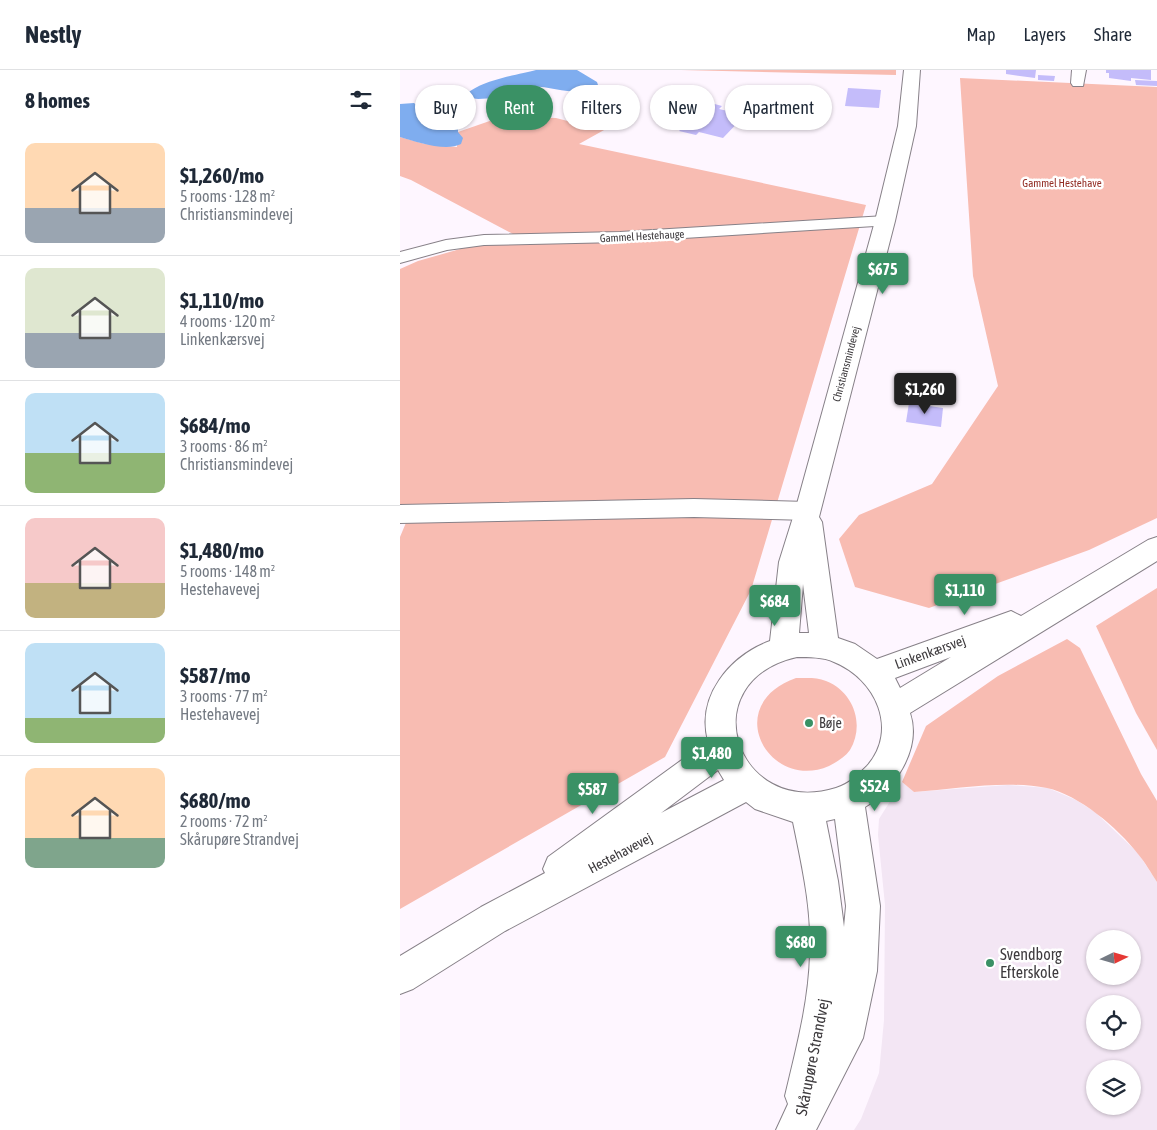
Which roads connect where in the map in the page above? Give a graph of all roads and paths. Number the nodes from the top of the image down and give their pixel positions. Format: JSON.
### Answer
{"nodes":[{"id":1,"x":912,"y":70,"type":"edge"},
{"id":2,"x":885,"y":222,"type":"junction"},
{"id":3,"x":400,"y":258,"type":"edge"},
{"id":4,"x":808,"y":511,"type":"junction"},
{"id":5,"x":400,"y":514,"type":"edge"},
{"id":6,"x":1157,"y":548,"type":"edge"},
{"id":7,"x":1071,"y":601,"type":"junction"},
{"id":8,"x":825,"y":647,"type":"junction"},
{"id":9,"x":783,"y":648,"type":"junction"},
{"id":10,"x":874,"y":673,"type":"junction"},
{"id":11,"x":894,"y":707,"type":"junction"},
{"id":12,"x":723,"y":748,"type":"junction"},
{"id":13,"x":748,"y":786,"type":"junction"},
{"id":14,"x":848,"y":801,"type":"junction"},
{"id":15,"x":806,"y":809,"type":"junction"},
{"id":16,"x":492,"y":919,"type":"junction"},
{"id":17,"x":400,"y":976,"type":"edge"},
{"id":18,"x":796,"y":1128,"type":"edge"}],
"edges":[{"from":1,"to":2,"type":"street","name":"Christiansmindevej"},
{"from":2,"to":3,"type":"street","name":"Gammel Hestehauge"},
{"from":2,"to":4,"type":"street","name":"Christiansmindevej"},
{"from":4,"to":5,"type":"street"},
{"from":4,"to":8,"type":"street","name":"Christiansmindevej"},
{"from":4,"to":9,"type":"street","name":"Christiansmindevej"},
{"from":6,"to":7,"type":"street","name":"Linkenkærsvej"},
{"from":7,"to":10,"type":"street","name":"Linkenkærsvej"},
{"from":7,"to":11,"type":"street","name":"Linkenkærsvej"},
{"from":8,"to":9,"type":"street"},
{"from":8,"to":10,"type":"street"},
{"from":9,"to":12,"type":"street"},
{"from":10,"to":11,"type":"street"},
{"from":11,"to":14,"type":"street"},
{"from":12,"to":13,"type":"street"},
{"from":12,"to":16,"type":"street","name":"Hestehavevej"},
{"from":13,"to":15,"type":"street"},
{"from":13,"to":16,"type":"street","name":"Hestehavevej"},
{"from":14,"to":15,"type":"street"},
{"from":14,"to":18,"type":"street","name":"Skårupøre Strandvej"},
{"from":15,"to":18,"type":"street","name":"Skårupøre Strandvej"},
{"from":16,"to":17,"type":"street","name":"Hestehavevej"}]}
